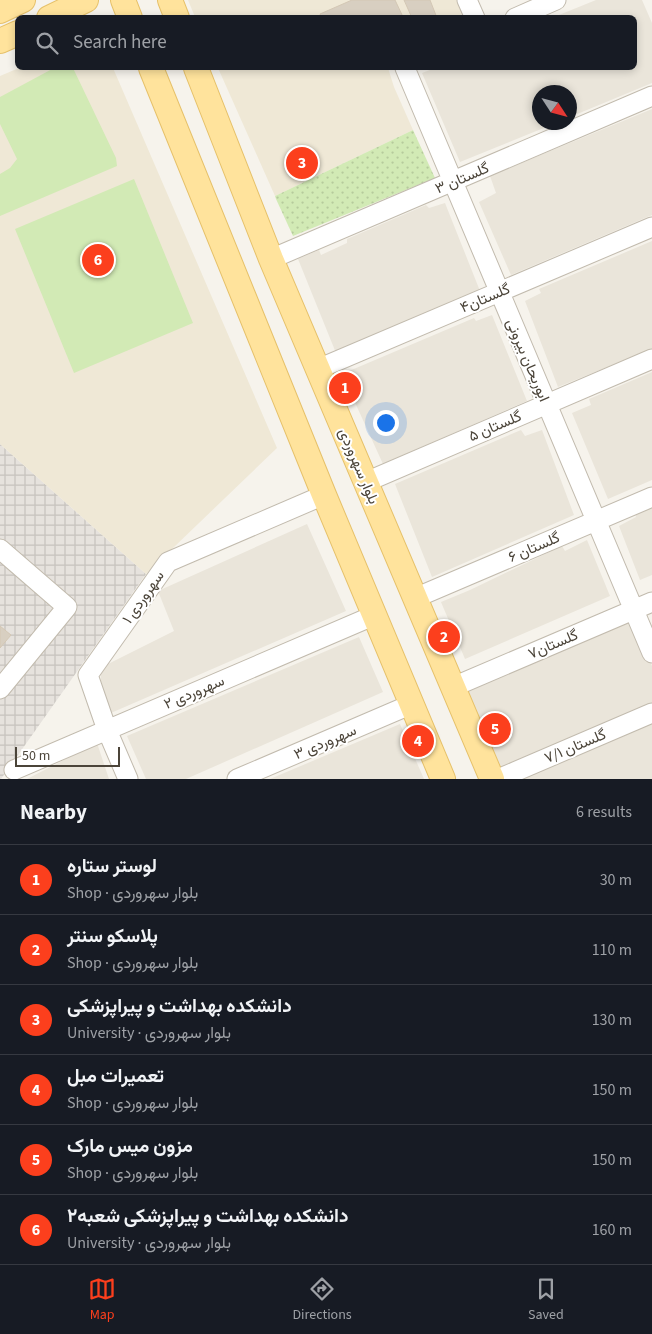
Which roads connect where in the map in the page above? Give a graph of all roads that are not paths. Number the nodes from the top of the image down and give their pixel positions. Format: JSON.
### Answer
{"nodes":[{"id":1,"x":23,"y":0,"type":"edge"},
{"id":2,"x":86,"y":0,"type":"edge"},
{"id":3,"x":123,"y":0,"type":"edge"},
{"id":4,"x":170,"y":0,"type":"edge"},
{"id":5,"x":467,"y":0,"type":"edge"},
{"id":6,"x":556,"y":0,"type":"edge"},
{"id":7,"x":0,"y":11,"type":"edge"},
{"id":8,"x":55,"y":15,"type":"edge"},
{"id":9,"x":129,"y":15,"type":"edge"},
{"id":10,"x":176,"y":15,"type":"edge"},
{"id":11,"x":474,"y":15,"type":"edge"},
{"id":12,"x":522,"y":15,"type":"edge"},
{"id":13,"x":15,"y":34,"type":"edge"},
{"id":14,"x":0,"y":41,"type":"edge"},
{"id":15,"x":152,"y":70,"type":"edge"},
{"id":16,"x":197,"y":70,"type":"edge"},
{"id":17,"x":406,"y":70,"type":"edge"},
{"id":18,"x":652,"y":96,"type":"edge"},
{"id":19,"x":453,"y":181,"type":"junction"},
{"id":20,"x":652,"y":227,"type":"edge"},
{"id":21,"x":271,"y":259,"type":"junction"},
{"id":22,"x":499,"y":292,"type":"junction"},
{"id":23,"x":652,"y":359,"type":"edge"},
{"id":24,"x":318,"y":369,"type":"junction"},
{"id":25,"x":547,"y":404,"type":"junction"},
{"id":26,"x":366,"y":482,"type":"junction"},
{"id":27,"x":324,"y":495,"type":"junction"},
{"id":28,"x":652,"y":497,"type":"edge"},
{"id":29,"x":596,"y":521,"type":"junction"},
{"id":30,"x":0,"y":550,"type":"edge"},
{"id":31,"x":415,"y":598,"type":"junction"},
{"id":32,"x":652,"y":602,"type":"edge"},
{"id":33,"x":634,"y":610,"type":"junction"},
{"id":34,"x":375,"y":615,"type":"junction"},
{"id":35,"x":652,"y":653,"type":"edge"},
{"id":36,"x":453,"y":687,"type":"junction"},
{"id":37,"x":0,"y":689,"type":"edge"},
{"id":38,"x":412,"y":704,"type":"junction"},
{"id":39,"x":652,"y":713,"type":"edge"},
{"id":40,"x":107,"y":730,"type":"junction"},
{"id":41,"x":14,"y":770,"type":"dead end"},
{"id":42,"x":128,"y":779,"type":"edge"},
{"id":43,"x":237,"y":779,"type":"edge"},
{"id":44,"x":443,"y":779,"type":"edge"},
{"id":45,"x":492,"y":779,"type":"edge"},
{"id":46,"x":498,"y":779,"type":"edge"}],
"edges":[{"from":1,"to":7,"type":"main road"},
{"from":2,"to":8,"type":"main road"},
{"from":3,"to":9,"type":"main road"},
{"from":4,"to":10,"type":"main road"},
{"from":5,"to":11,"type":"street"},
{"from":6,"to":12,"type":"street"},
{"from":13,"to":14,"type":"main road"},
{"from":15,"to":27,"type":"main road"},
{"from":16,"to":21,"type":"main road","name":"بلوار سهروردی"},
{"from":17,"to":19,"type":"street","name":"ابوریحان بیرونی"},
{"from":18,"to":19,"type":"street","name":"گلستان ۳"},
{"from":19,"to":21,"type":"street","name":"گلستان ۳"},
{"from":19,"to":22,"type":"street","name":"ابوریحان بیرونی"},
{"from":20,"to":22,"type":"street","name":"گلستان۴"},
{"from":21,"to":24,"type":"main road","name":"بلوار سهروردی"},
{"from":22,"to":24,"type":"street","name":"گلستان۴"},
{"from":22,"to":25,"type":"street","name":"ابوریحان بیرونی"},
{"from":23,"to":25,"type":"street","name":"گلستان ۵"},
{"from":24,"to":26,"type":"main road","name":"بلوار سهروردی"},
{"from":25,"to":26,"type":"street","name":"گلستان ۵"},
{"from":25,"to":29,"type":"street","name":"ابوریحان بیرونی"},
{"from":26,"to":31,"type":"main road","name":"بلوار سهروردی"},
{"from":27,"to":34,"type":"main road"},
{"from":27,"to":40,"type":"street","name":"سهروردی ۱"},
{"from":28,"to":29,"type":"street","name":"گلستان ۶"},
{"from":29,"to":31,"type":"street","name":"گلستان ۶"},
{"from":29,"to":33,"type":"street","name":"ابوریحان بیرونی"},
{"from":30,"to":37,"type":"street"},
{"from":31,"to":36,"type":"main road","name":"بلوار سهروردی"},
{"from":32,"to":33,"type":"street","name":"گلستان۷"},
{"from":33,"to":35,"type":"street","name":"ابوریحان بیرونی"},
{"from":33,"to":36,"type":"street","name":"گلستان۷"},
{"from":34,"to":38,"type":"main road"},
{"from":34,"to":40,"type":"street","name":"سهروردی ۲"},
{"from":36,"to":45,"type":"main road","name":"بلوار سهروردی"},
{"from":38,"to":43,"type":"street","name":"سهروردی ۳"},
{"from":38,"to":44,"type":"main road"},
{"from":39,"to":46,"type":"street","name":"گلستان ۷/۱"},
{"from":40,"to":41,"type":"street","name":"سهروردی ۲"},
{"from":40,"to":42,"type":"street"}]}
